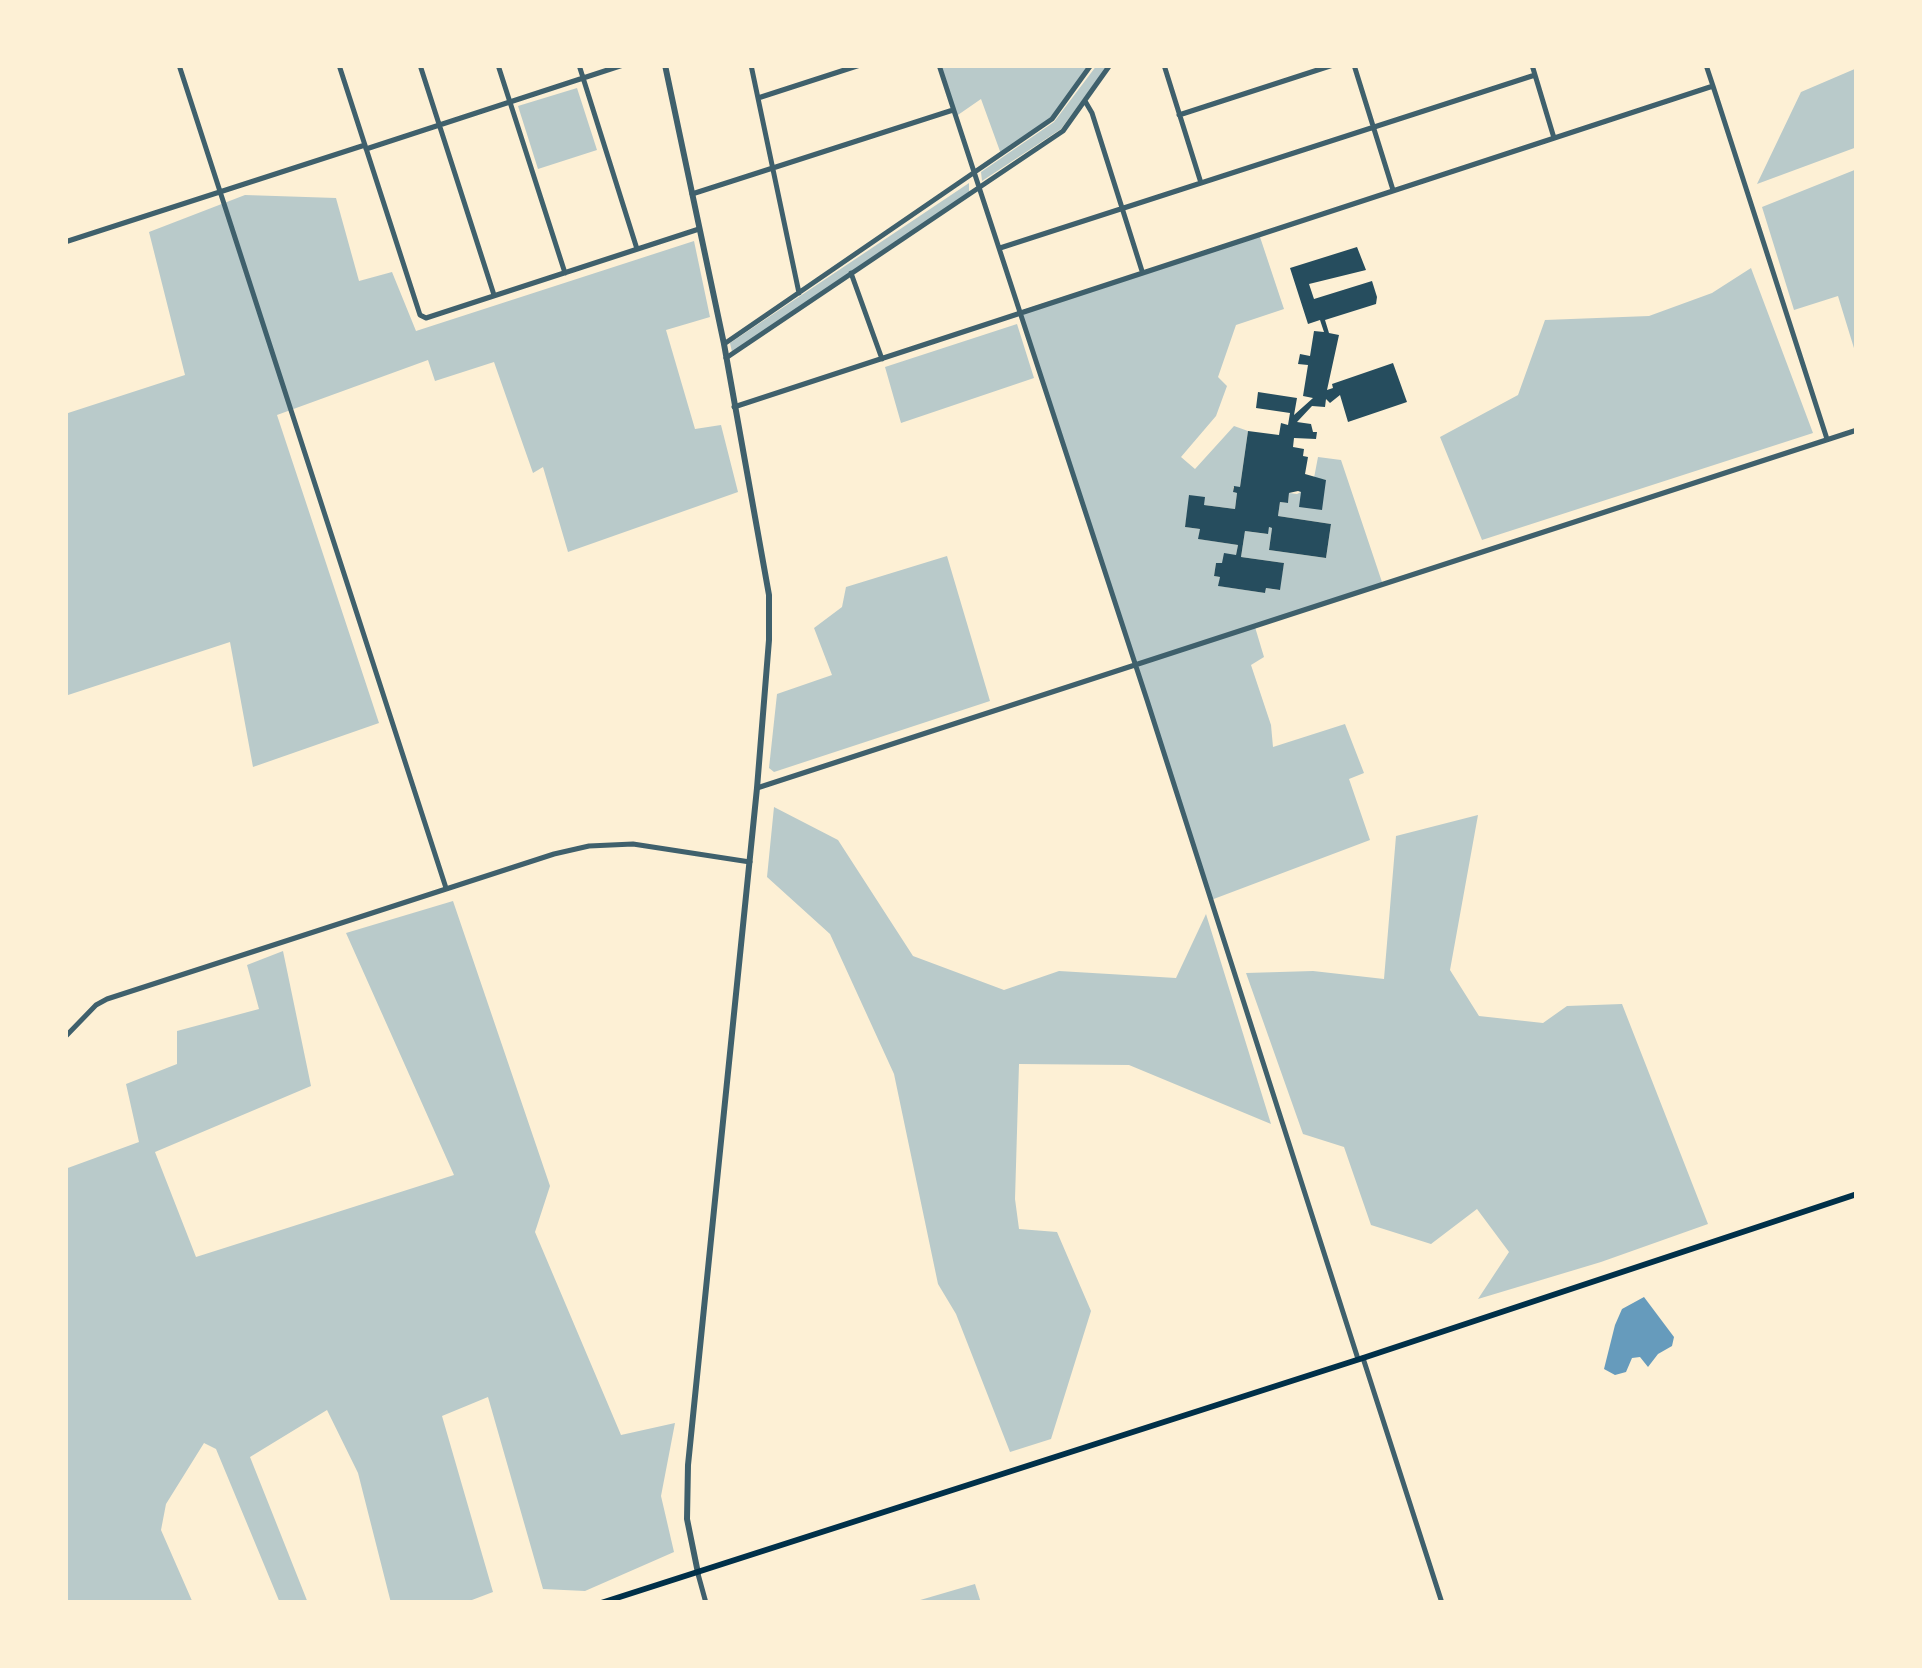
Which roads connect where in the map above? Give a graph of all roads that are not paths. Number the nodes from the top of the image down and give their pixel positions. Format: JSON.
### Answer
{"nodes":[{"id":1,"x":179,"y":65,"type":"edge"},
{"id":2,"x":339,"y":65,"type":"edge"},
{"id":3,"x":420,"y":65,"type":"edge"},
{"id":4,"x":498,"y":65,"type":"edge"},
{"id":5,"x":578,"y":65,"type":"edge"},
{"id":6,"x":623,"y":65,"type":"edge"},
{"id":7,"x":665,"y":65,"type":"edge"},
{"id":8,"x":752,"y":65,"type":"edge"},
{"id":9,"x":860,"y":65,"type":"edge"},
{"id":10,"x":939,"y":65,"type":"edge"},
{"id":11,"x":1091,"y":65,"type":"edge"},
{"id":12,"x":1110,"y":65,"type":"edge"},
{"id":13,"x":1164,"y":65,"type":"edge"},
{"id":14,"x":1332,"y":65,"type":"edge"},
{"id":15,"x":1354,"y":65,"type":"edge"},
{"id":16,"x":1532,"y":65,"type":"edge"},
{"id":17,"x":1706,"y":65,"type":"edge"},
{"id":18,"x":1535,"y":75,"type":"junction"},
{"id":19,"x":582,"y":78,"type":"junction"},
{"id":20,"x":1712,"y":86,"type":"junction"},
{"id":21,"x":758,"y":98,"type":"junction"},
{"id":22,"x":510,"y":102,"type":"junction"},
{"id":23,"x":1085,"y":102,"type":"junction"},
{"id":24,"x":953,"y":110,"type":"junction"},
{"id":25,"x":1179,"y":115,"type":"junction"},
{"id":26,"x":439,"y":125,"type":"junction"},
{"id":27,"x":1374,"y":128,"type":"junction"},
{"id":28,"x":1554,"y":138,"type":"junction"},
{"id":29,"x":365,"y":147,"type":"junction"},
{"id":30,"x":773,"y":169,"type":"junction"},
{"id":31,"x":974,"y":172,"type":"junction"},
{"id":32,"x":1201,"y":183,"type":"junction"},
{"id":33,"x":979,"y":185,"type":"junction"},
{"id":34,"x":1394,"y":190,"type":"junction"},
{"id":35,"x":220,"y":192,"type":"junction"},
{"id":36,"x":692,"y":194,"type":"junction"},
{"id":37,"x":1121,"y":209,"type":"junction"},
{"id":38,"x":699,"y":229,"type":"junction"},
{"id":39,"x":65,"y":242,"type":"edge"},
{"id":40,"x":1000,"y":248,"type":"junction"},
{"id":41,"x":637,"y":249,"type":"junction"},
{"id":42,"x":1142,"y":271,"type":"junction"},
{"id":43,"x":565,"y":273,"type":"junction"},
{"id":44,"x":850,"y":273,"type":"junction"},
{"id":45,"x":799,"y":292,"type":"junction"},
{"id":46,"x":494,"y":296,"type":"junction"},
{"id":47,"x":1019,"y":311,"type":"junction"},
{"id":48,"x":724,"y":344,"type":"junction"},
{"id":49,"x":726,"y":358,"type":"junction"},
{"id":50,"x":882,"y":359,"type":"junction"},
{"id":51,"x":734,"y":407,"type":"junction"},
{"id":52,"x":1857,"y":430,"type":"edge"},
{"id":53,"x":1827,"y":439,"type":"junction"},
{"id":54,"x":1136,"y":664,"type":"junction"},
{"id":55,"x":757,"y":788,"type":"junction"},
{"id":56,"x":750,"y":862,"type":"junction"},
{"id":57,"x":446,"y":888,"type":"junction"},
{"id":58,"x":65,"y":1037,"type":"edge"},
{"id":59,"x":1857,"y":1194,"type":"edge"},
{"id":60,"x":1360,"y":1358,"type":"junction"},
{"id":61,"x":698,"y":1574,"type":"junction"},
{"id":62,"x":601,"y":1603,"type":"edge"},
{"id":63,"x":706,"y":1603,"type":"edge"},
{"id":64,"x":1442,"y":1603,"type":"edge"}],
"edges":[{"from":1,"to":35,"type":"street"},
{"from":2,"to":29,"type":"street"},
{"from":3,"to":26,"type":"street"},
{"from":4,"to":22,"type":"street"},
{"from":5,"to":19,"type":"street"},
{"from":6,"to":19,"type":"street"},
{"from":7,"to":36,"type":"street"},
{"from":8,"to":21,"type":"street"},
{"from":9,"to":21,"type":"street"},
{"from":10,"to":24,"type":"street"},
{"from":11,"to":31,"type":"street"},
{"from":12,"to":23,"type":"street"},
{"from":13,"to":25,"type":"street"},
{"from":14,"to":25,"type":"street"},
{"from":15,"to":27,"type":"street"},
{"from":16,"to":18,"type":"street"},
{"from":17,"to":20,"type":"street"},
{"from":18,"to":27,"type":"street"},
{"from":18,"to":28,"type":"street"},
{"from":19,"to":22,"type":"street"},
{"from":19,"to":41,"type":"street"},
{"from":20,"to":28,"type":"street"},
{"from":20,"to":53,"type":"street"},
{"from":21,"to":30,"type":"street"},
{"from":22,"to":26,"type":"street"},
{"from":22,"to":43,"type":"street"},
{"from":23,"to":33,"type":"street"},
{"from":23,"to":37,"type":"street"},
{"from":24,"to":30,"type":"street"},
{"from":24,"to":31,"type":"street"},
{"from":25,"to":32,"type":"street"},
{"from":26,"to":29,"type":"street"},
{"from":26,"to":46,"type":"street"},
{"from":27,"to":32,"type":"street"},
{"from":27,"to":34,"type":"street"},
{"from":28,"to":34,"type":"street"},
{"from":29,"to":35,"type":"street"},
{"from":29,"to":46,"type":"street"},
{"from":30,"to":36,"type":"street"},
{"from":30,"to":45,"type":"street"},
{"from":31,"to":33,"type":"street"},
{"from":31,"to":45,"type":"street"},
{"from":32,"to":37,"type":"street"},
{"from":33,"to":40,"type":"street"},
{"from":33,"to":44,"type":"street"},
{"from":34,"to":42,"type":"street"},
{"from":35,"to":39,"type":"street"},
{"from":35,"to":57,"type":"street"},
{"from":36,"to":38,"type":"street"},
{"from":37,"to":40,"type":"street"},
{"from":37,"to":42,"type":"street"},
{"from":38,"to":41,"type":"street"},
{"from":38,"to":48,"type":"street"},
{"from":40,"to":47,"type":"street"},
{"from":41,"to":43,"type":"street"},
{"from":42,"to":47,"type":"street"},
{"from":43,"to":46,"type":"street"},
{"from":44,"to":49,"type":"street"},
{"from":44,"to":50,"type":"street"},
{"from":45,"to":48,"type":"street"},
{"from":47,"to":50,"type":"street"},
{"from":47,"to":54,"type":"street"},
{"from":48,"to":49,"type":"street"},
{"from":49,"to":51,"type":"street"},
{"from":50,"to":51,"type":"street"},
{"from":51,"to":55,"type":"street"},
{"from":52,"to":53,"type":"street"},
{"from":53,"to":54,"type":"street"},
{"from":54,"to":55,"type":"street"},
{"from":54,"to":60,"type":"street"},
{"from":55,"to":56,"type":"street"},
{"from":56,"to":57,"type":"street"},
{"from":56,"to":61,"type":"street"},
{"from":57,"to":58,"type":"street"},
{"from":59,"to":60,"type":"main road"},
{"from":60,"to":61,"type":"main road"},
{"from":60,"to":64,"type":"street"},
{"from":61,"to":62,"type":"main road"},
{"from":61,"to":63,"type":"street"}]}
